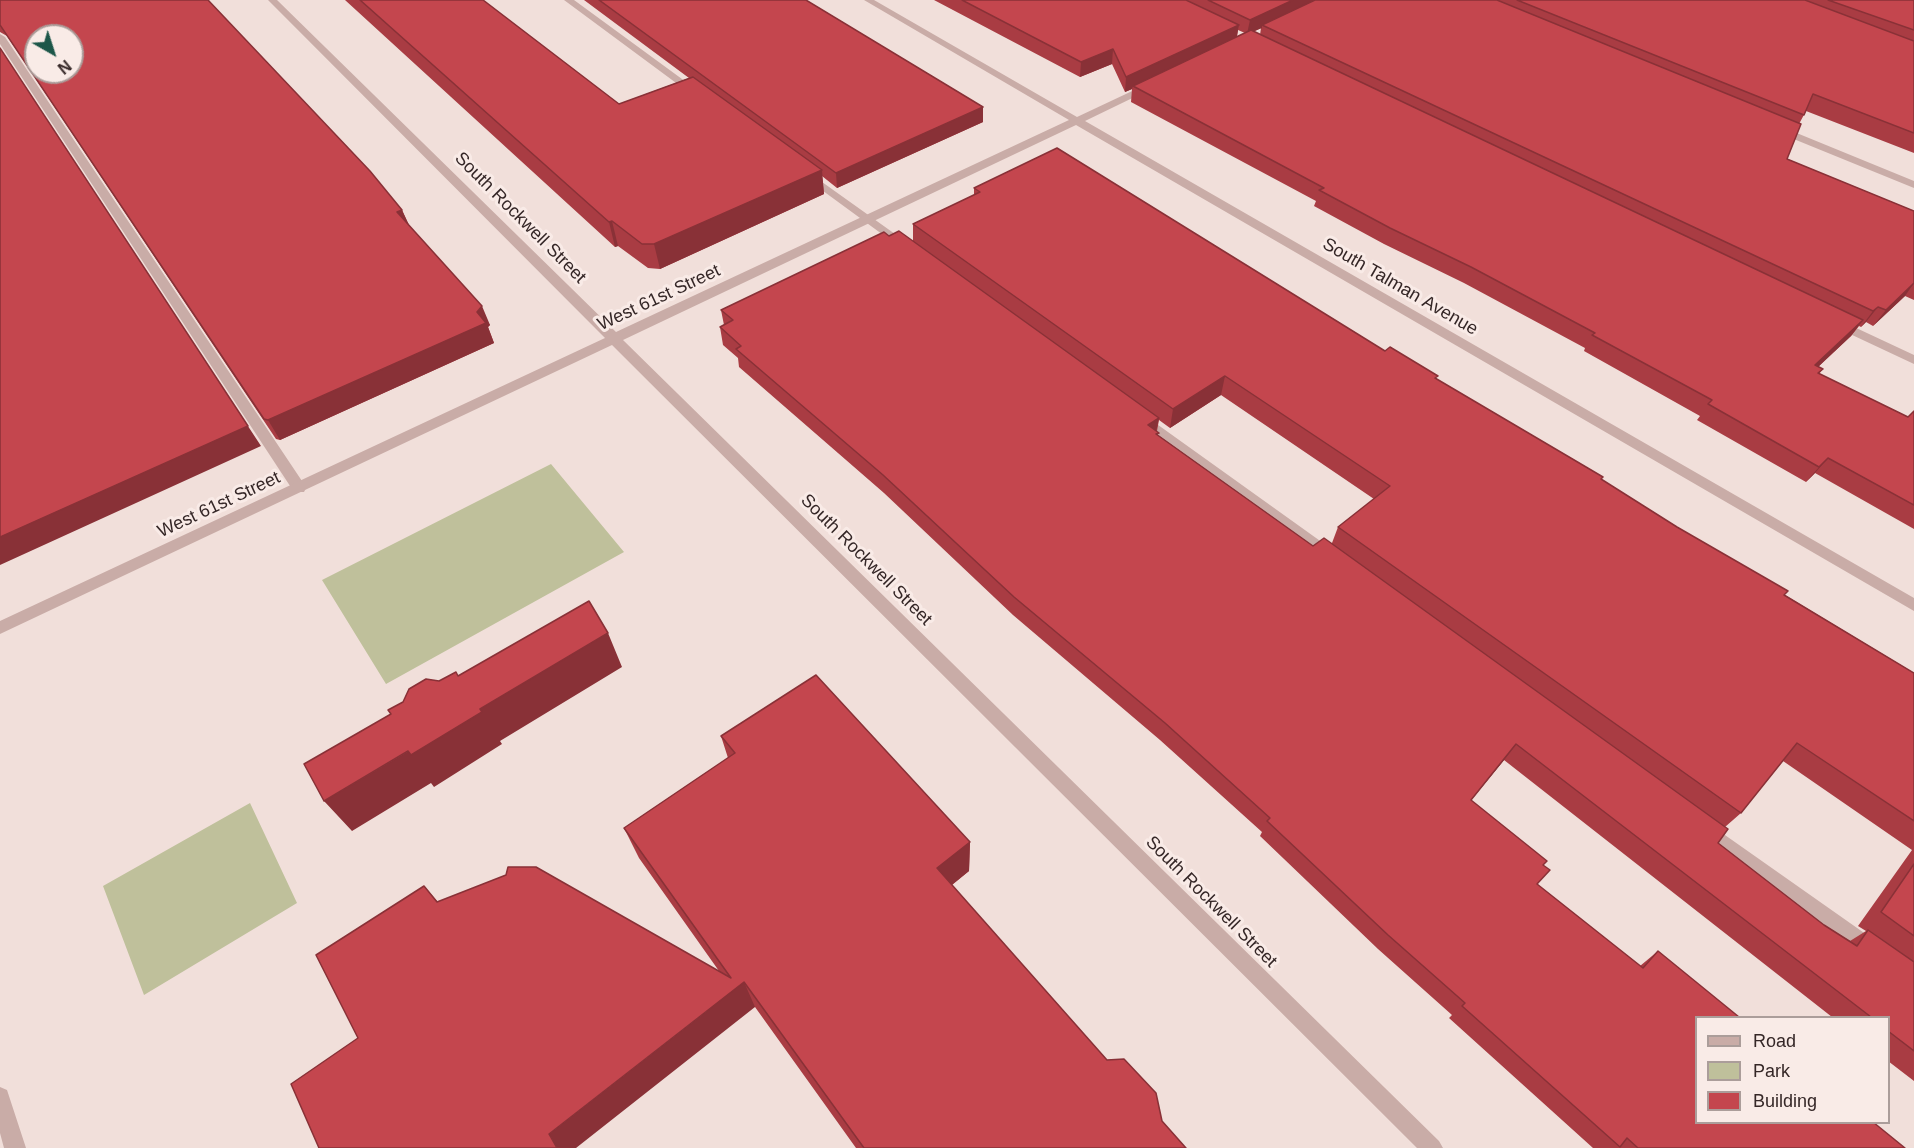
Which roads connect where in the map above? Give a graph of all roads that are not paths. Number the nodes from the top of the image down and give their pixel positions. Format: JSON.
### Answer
{"nodes":[{"id":1,"x":272,"y":0,"type":"edge"},
{"id":2,"x":568,"y":0,"type":"edge"},
{"id":3,"x":868,"y":0,"type":"edge"},
{"id":4,"x":0,"y":37,"type":"edge"},
{"id":5,"x":1162,"y":81,"type":"edge"},
{"id":6,"x":702,"y":98,"type":"edge"},
{"id":7,"x":1077,"y":121,"type":"junction"},
{"id":8,"x":1771,"y":126,"type":"edge"},
{"id":9,"x":798,"y":168,"type":"edge"},
{"id":10,"x":1914,"y":185,"type":"edge"},
{"id":11,"x":868,"y":219,"type":"junction"},
{"id":12,"x":917,"y":255,"type":"edge"},
{"id":13,"x":1828,"y":319,"type":"edge"},
{"id":14,"x":614,"y":339,"type":"junction"},
{"id":15,"x":1914,"y":360,"type":"edge"},
{"id":16,"x":1130,"y":410,"type":"edge"},
{"id":17,"x":298,"y":488,"type":"junction"},
{"id":18,"x":1343,"y":565,"type":"edge"},
{"id":19,"x":1914,"y":605,"type":"edge"},
{"id":20,"x":0,"y":628,"type":"edge"},
{"id":21,"x":1691,"y":819,"type":"edge"},
{"id":22,"x":1885,"y":960,"type":"edge"},
{"id":23,"x":0,"y":1097,"type":"edge"},
{"id":24,"x":15,"y":1148,"type":"edge"},
{"id":25,"x":1432,"y":1148,"type":"edge"}],
"edges":[{"from":1,"to":14,"type":"street","name":"South Rockwell Street"},
{"from":2,"to":6,"type":"street"},
{"from":3,"to":7,"type":"street","name":"South Talman Avenue"},
{"from":4,"to":17,"type":"street"},
{"from":5,"to":7,"type":"street","name":"West 61st Street"},
{"from":7,"to":11,"type":"street","name":"West 61st Street"},
{"from":7,"to":19,"type":"street","name":"South Talman Avenue"},
{"from":8,"to":10,"type":"street"},
{"from":9,"to":11,"type":"street"},
{"from":11,"to":12,"type":"street"},
{"from":11,"to":14,"type":"street","name":"West 61st Street"},
{"from":13,"to":15,"type":"street"},
{"from":14,"to":17,"type":"street","name":"West 61st Street"},
{"from":14,"to":25,"type":"street","name":"South Rockwell Street"},
{"from":16,"to":18,"type":"street"},
{"from":17,"to":20,"type":"street","name":"West 61st Street"},
{"from":21,"to":22,"type":"street"},
{"from":23,"to":24,"type":"street"}]}
